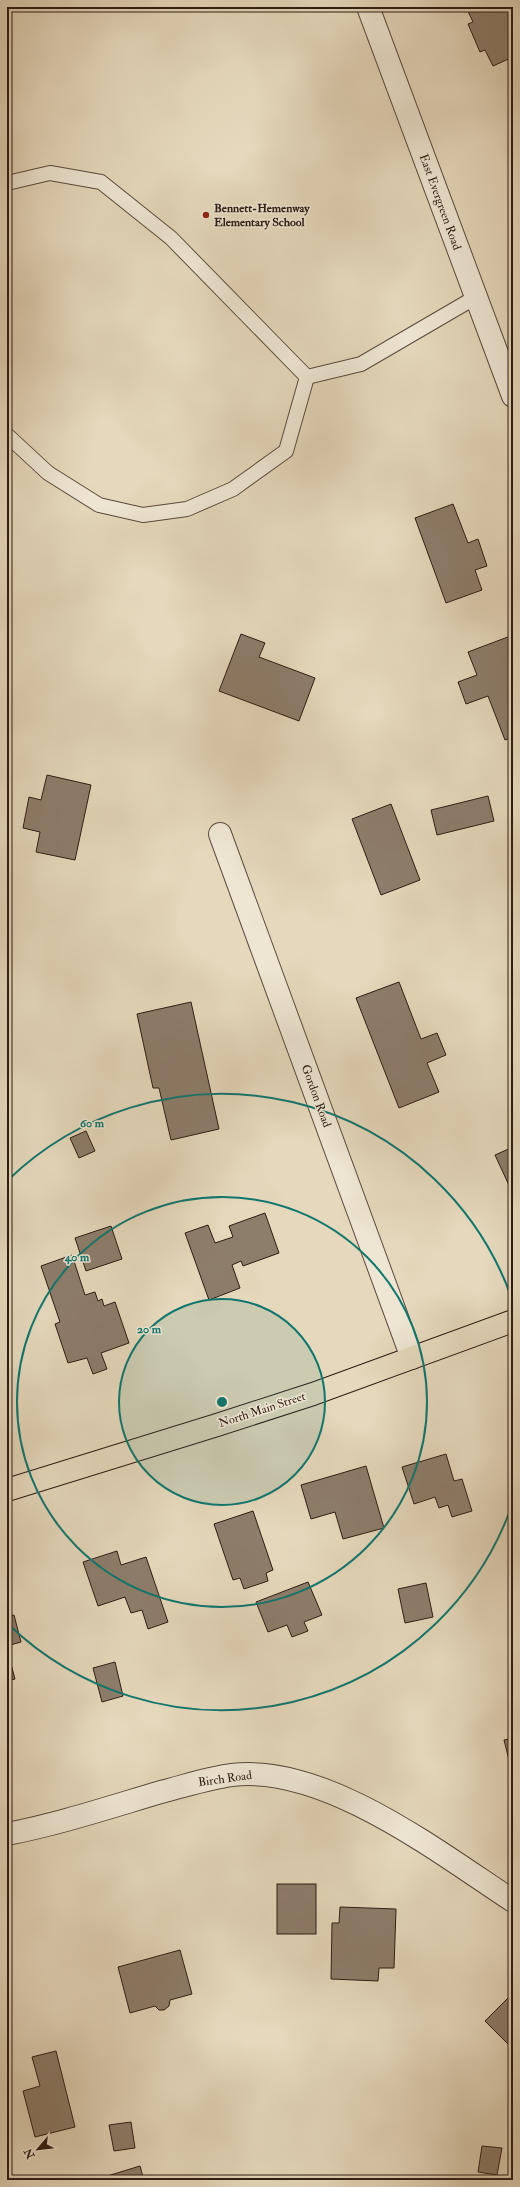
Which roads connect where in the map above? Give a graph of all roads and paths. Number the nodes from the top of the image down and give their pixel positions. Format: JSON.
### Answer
{"nodes":[{"id":1,"x":368,"y":7,"type":"edge"},
{"id":2,"x":7,"y":183,"type":"edge"},
{"id":3,"x":476,"y":297,"type":"junction"},
{"id":4,"x":307,"y":377,"type":"junction"},
{"id":5,"x":513,"y":395,"type":"edge"},
{"id":6,"x":7,"y":435,"type":"edge"},
{"id":7,"x":220,"y":834,"type":"dead end"},
{"id":8,"x":513,"y":1321,"type":"edge"},
{"id":9,"x":412,"y":1358,"type":"junction"},
{"id":10,"x":7,"y":1490,"type":"edge"},
{"id":11,"x":7,"y":1834,"type":"edge"},
{"id":12,"x":513,"y":1901,"type":"edge"}],
"edges":[{"from":1,"to":3,"type":"street","name":"East Evergreen Road"},
{"from":2,"to":4,"type":"lane"},
{"from":3,"to":4,"type":"lane"},
{"from":3,"to":5,"type":"street","name":"East Evergreen Road"},
{"from":4,"to":6,"type":"lane"},
{"from":7,"to":9,"type":"street","name":"Gordon Road"},
{"from":8,"to":9,"type":"main road","name":"North Main Street"},
{"from":9,"to":10,"type":"main road","name":"North Main Street"},
{"from":11,"to":12,"type":"street","name":"Birch Road"}]}
